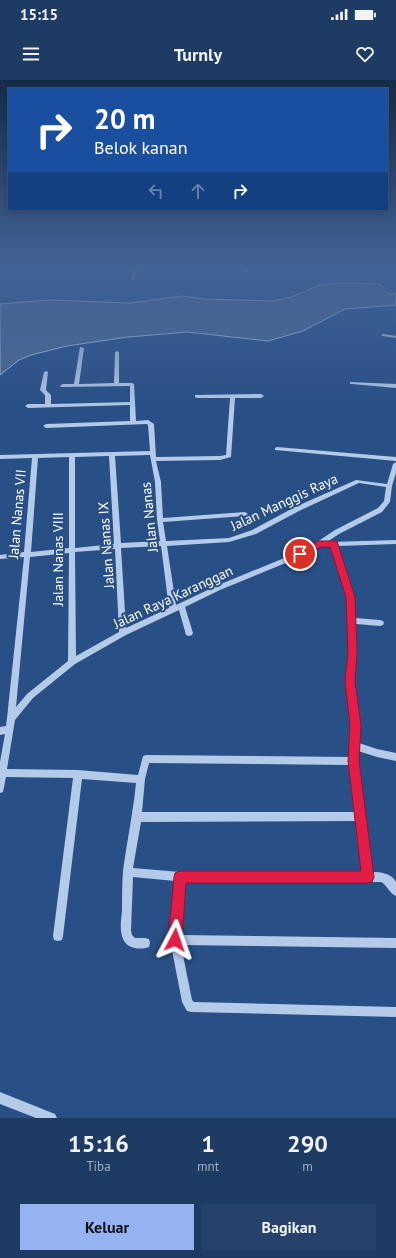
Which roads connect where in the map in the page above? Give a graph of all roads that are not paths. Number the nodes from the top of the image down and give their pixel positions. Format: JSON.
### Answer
{"nodes":[{"id":1,"x":384,"y":335,"type":"dead end"},
{"id":2,"x":396,"y":337,"type":"edge"},
{"id":3,"x":82,"y":348,"type":"dead end"},
{"id":4,"x":117,"y":352,"type":"dead end"},
{"id":5,"x":46,"y":372,"type":"dead end"},
{"id":6,"x":352,"y":383,"type":"dead end"},
{"id":7,"x":116,"y":384,"type":"junction"},
{"id":8,"x":76,"y":385,"type":"junction"},
{"id":9,"x":62,"y":386,"type":"dead end"},
{"id":10,"x":396,"y":386,"type":"edge"},
{"id":11,"x":197,"y":396,"type":"dead end"},
{"id":12,"x":261,"y":396,"type":"dead end"},
{"id":13,"x":233,"y":397,"type":"junction"},
{"id":14,"x":132,"y":403,"type":"junction"},
{"id":15,"x":48,"y":405,"type":"junction"},
{"id":16,"x":28,"y":406,"type":"dead end"},
{"id":17,"x":133,"y":423,"type":"junction"},
{"id":18,"x":46,"y":426,"type":"dead end"},
{"id":19,"x":278,"y":450,"type":"dead end"},
{"id":20,"x":72,"y":455,"type":"junction"},
{"id":21,"x":112,"y":455,"type":"junction"},
{"id":22,"x":35,"y":456,"type":"junction"},
{"id":23,"x":153,"y":456,"type":"junction"},
{"id":24,"x":0,"y":458,"type":"edge"},
{"id":25,"x":396,"y":459,"type":"edge"},
{"id":26,"x":396,"y":464,"type":"edge"},
{"id":27,"x":389,"y":486,"type":"junction"},
{"id":28,"x":245,"y":514,"type":"dead end"},
{"id":29,"x":160,"y":520,"type":"junction"},
{"id":30,"x":396,"y":542,"type":"edge"},
{"id":31,"x":163,"y":543,"type":"junction"},
{"id":32,"x":319,"y":544,"type":"junction"},
{"id":33,"x":334,"y":544,"type":"junction"},
{"id":34,"x":118,"y":546,"type":"junction"},
{"id":35,"x":71,"y":550,"type":"junction"},
{"id":36,"x":27,"y":554,"type":"junction"},
{"id":37,"x":0,"y":557,"type":"edge"},
{"id":38,"x":181,"y":605,"type":"junction"},
{"id":39,"x":173,"y":609,"type":"junction"},
{"id":40,"x":352,"y":621,"type":"junction"},
{"id":41,"x":380,"y":623,"type":"dead end"},
{"id":42,"x":189,"y":632,"type":"dead end"},
{"id":43,"x":123,"y":633,"type":"junction"},
{"id":44,"x":72,"y":662,"type":"junction"},
{"id":45,"x":11,"y":719,"type":"junction"},
{"id":46,"x":4,"y":730,"type":"edge"},
{"id":47,"x":354,"y":745,"type":"junction"},
{"id":48,"x":396,"y":757,"type":"edge"},
{"id":49,"x":354,"y":761,"type":"junction"},
{"id":50,"x":2,"y":773,"type":"junction"},
{"id":51,"x":78,"y":774,"type":"junction"},
{"id":52,"x":141,"y":779,"type":"junction"},
{"id":53,"x":0,"y":789,"type":"edge"},
{"id":54,"x":359,"y":816,"type":"junction"},
{"id":55,"x":137,"y":817,"type":"junction"},
{"id":56,"x":128,"y":872,"type":"junction"},
{"id":57,"x":180,"y":877,"type":"junction"},
{"id":58,"x":368,"y":877,"type":"junction"},
{"id":59,"x":396,"y":891,"type":"edge"},
{"id":60,"x":58,"y":936,"type":"dead end"},
{"id":61,"x":175,"y":940,"type":"junction"},
{"id":62,"x":145,"y":943,"type":"dead end"},
{"id":63,"x":396,"y":943,"type":"edge"},
{"id":64,"x":396,"y":1012,"type":"edge"},
{"id":65,"x":0,"y":1098,"type":"edge"},
{"id":66,"x":51,"y":1118,"type":"edge"}],
"edges":[{"from":1,"to":2,"type":"street"},
{"from":3,"to":8,"type":"street"},
{"from":4,"to":7,"type":"street"},
{"from":5,"to":15,"type":"street"},
{"from":6,"to":10,"type":"street"},
{"from":7,"to":8,"type":"street"},
{"from":7,"to":14,"type":"street"},
{"from":8,"to":9,"type":"street"},
{"from":11,"to":13,"type":"street"},
{"from":12,"to":13,"type":"street"},
{"from":13,"to":23,"type":"street"},
{"from":14,"to":15,"type":"street"},
{"from":14,"to":17,"type":"street"},
{"from":15,"to":16,"type":"street"},
{"from":17,"to":18,"type":"street"},
{"from":17,"to":23,"type":"street","name":"Jalan Nanas"},
{"from":19,"to":25,"type":"street"},
{"from":20,"to":21,"type":"street"},
{"from":20,"to":22,"type":"street"},
{"from":20,"to":35,"type":"street","name":"Jalan Nanas VIII"},
{"from":21,"to":23,"type":"street"},
{"from":21,"to":34,"type":"street","name":"Jalan Nanas IX"},
{"from":22,"to":24,"type":"street"},
{"from":22,"to":36,"type":"street","name":"Jalan Nanas VII"},
{"from":23,"to":29,"type":"street","name":"Jalan Nanas"},
{"from":26,"to":27,"type":"street","name":"Jalan Raya Karanggan"},
{"from":27,"to":31,"type":"street","name":"Jalan Manggis Raya"},
{"from":27,"to":32,"type":"street","name":"Jalan Raya Karanggan"},
{"from":28,"to":29,"type":"street"},
{"from":29,"to":31,"type":"street","name":"Jalan Nanas"},
{"from":30,"to":33,"type":"street"},
{"from":31,"to":34,"type":"street","name":"Jalan Manggis Raya"},
{"from":31,"to":39,"type":"street","name":"Jalan Nanas"},
{"from":32,"to":33,"type":"street"},
{"from":32,"to":38,"type":"street","name":"Jalan Raya Karanggan"},
{"from":33,"to":40,"type":"street"},
{"from":34,"to":35,"type":"street","name":"Jalan Manggis Raya"},
{"from":34,"to":43,"type":"street","name":"Jalan Nanas IX"},
{"from":35,"to":36,"type":"street","name":"Jalan Manggis Raya"},
{"from":35,"to":44,"type":"street","name":"Jalan Nanas VIII"},
{"from":36,"to":37,"type":"street","name":"Jalan Manggis Raya"},
{"from":36,"to":45,"type":"street","name":"Jalan Nanas VII"},
{"from":38,"to":39,"type":"street","name":"Jalan Raya Karanggan"},
{"from":38,"to":42,"type":"street"},
{"from":39,"to":43,"type":"street","name":"Jalan Raya Karanggan"},
{"from":40,"to":41,"type":"street"},
{"from":40,"to":47,"type":"street"},
{"from":43,"to":44,"type":"street","name":"Jalan Raya Karanggan"},
{"from":44,"to":45,"type":"street","name":"Jalan Raya Karanggan"},
{"from":45,"to":46,"type":"street","name":"Jalan Raya Karanggan"},
{"from":46,"to":50,"type":"street","name":"Jalan Raya Karanggan"},
{"from":47,"to":48,"type":"street"},
{"from":47,"to":49,"type":"street"},
{"from":49,"to":52,"type":"street"},
{"from":49,"to":54,"type":"street"},
{"from":50,"to":51,"type":"street"},
{"from":50,"to":53,"type":"street","name":"Jalan Raya Karanggan"},
{"from":51,"to":52,"type":"street"},
{"from":51,"to":60,"type":"street"},
{"from":52,"to":55,"type":"street"},
{"from":54,"to":55,"type":"street"},
{"from":54,"to":58,"type":"street"},
{"from":55,"to":56,"type":"street"},
{"from":56,"to":57,"type":"street"},
{"from":56,"to":62,"type":"street"},
{"from":57,"to":58,"type":"street"},
{"from":57,"to":61,"type":"street"},
{"from":58,"to":59,"type":"street"},
{"from":61,"to":63,"type":"street"},
{"from":61,"to":64,"type":"street"},
{"from":65,"to":66,"type":"street"}]}
